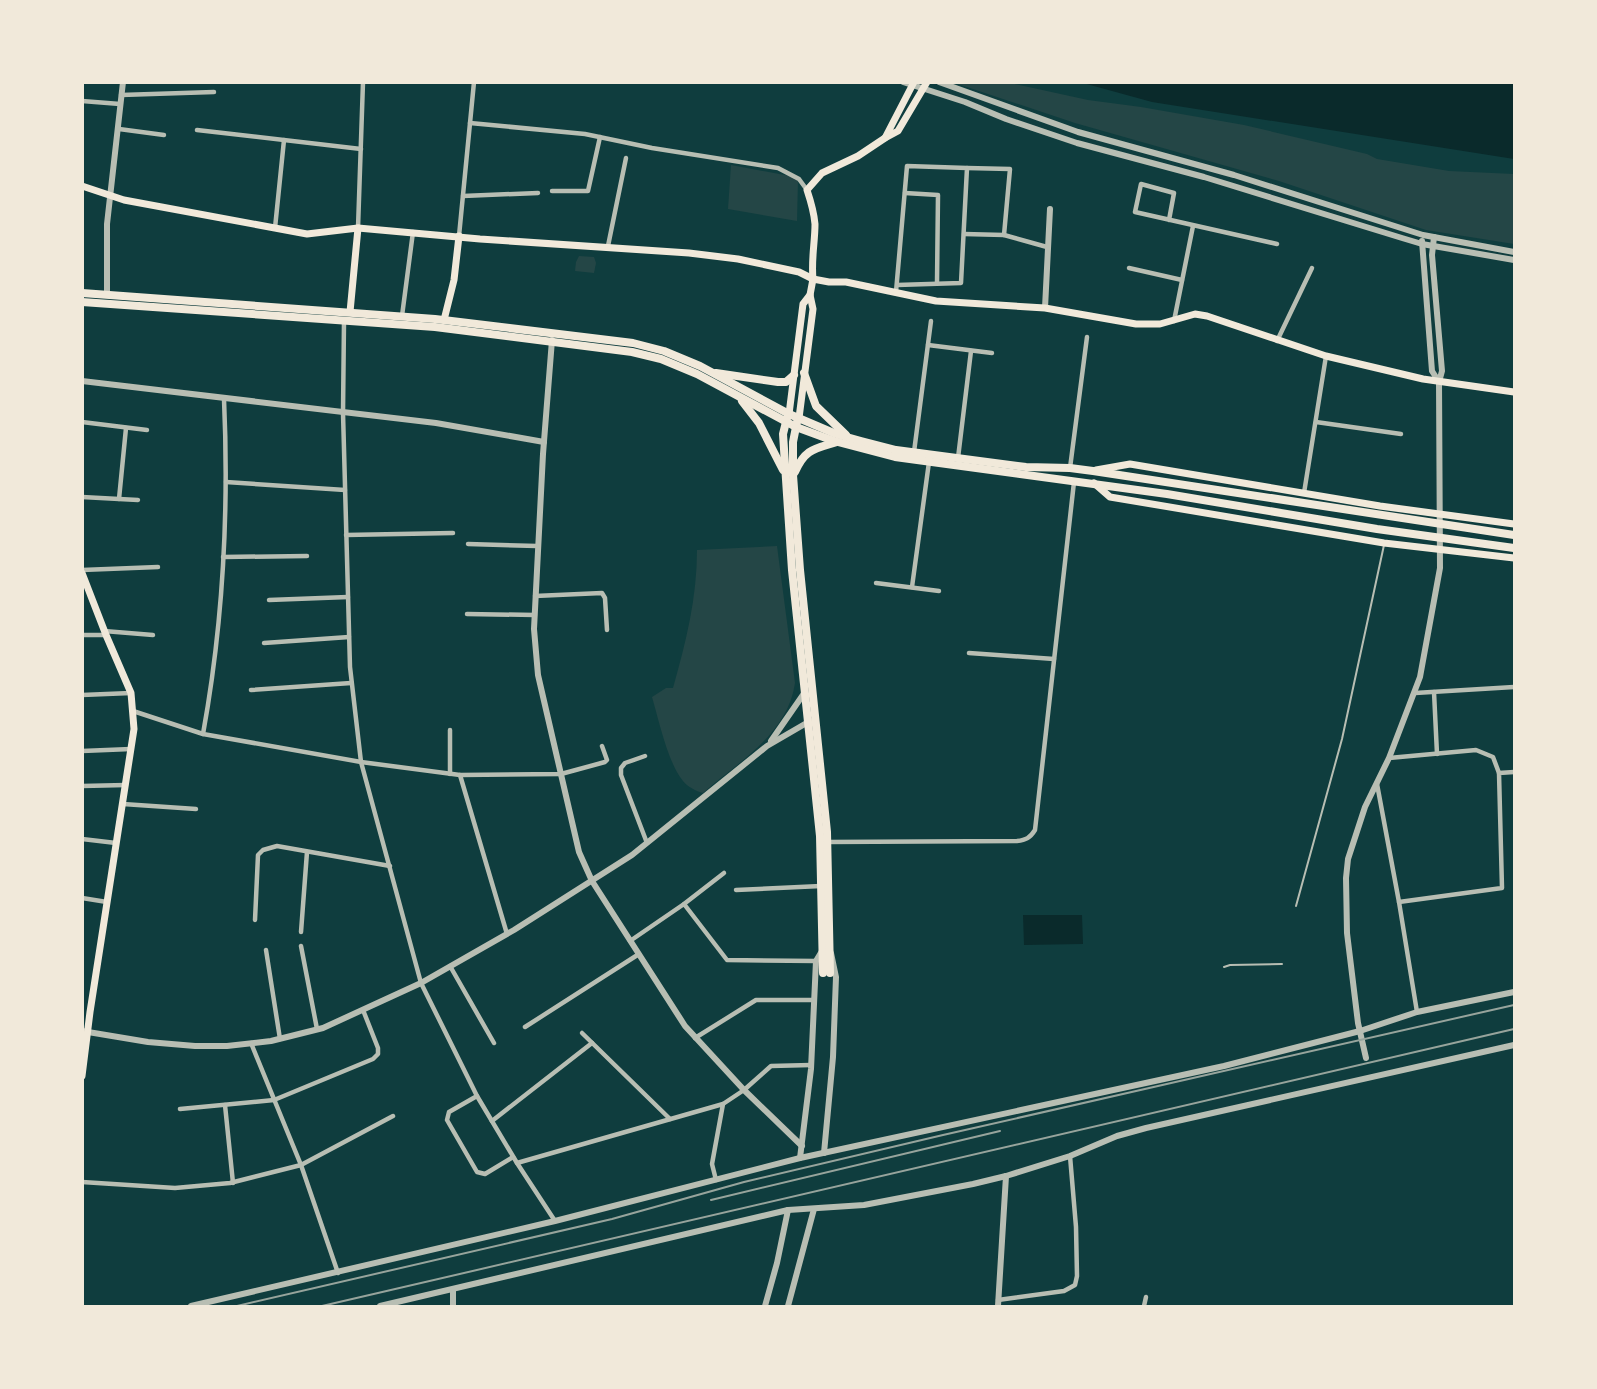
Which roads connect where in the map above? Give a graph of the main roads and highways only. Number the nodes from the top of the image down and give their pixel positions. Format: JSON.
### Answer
{"nodes":[{"id":1,"x":913,"y":85,"type":"edge"},
{"id":2,"x":926,"y":86,"type":"edge"},
{"id":3,"x":885,"y":138,"type":"junction"},
{"id":4,"x":82,"y":186,"type":"edge"},
{"id":5,"x":358,"y":228,"type":"junction"},
{"id":6,"x":459,"y":236,"type":"junction"},
{"id":7,"x":813,"y":279,"type":"junction"},
{"id":8,"x":82,"y":293,"type":"edge"},
{"id":9,"x":810,"y":295,"type":"junction"},
{"id":10,"x":82,"y":302,"type":"edge"},
{"id":11,"x":350,"y":312,"type":"junction"},
{"id":12,"x":444,"y":320,"type":"junction"},
{"id":13,"x":552,"y":338,"type":"junction"},
{"id":14,"x":709,"y":372,"type":"junction"},
{"id":15,"x":804,"y":373,"type":"junction"},
{"id":16,"x":794,"y":375,"type":"junction"},
{"id":17,"x":1515,"y":392,"type":"edge"},
{"id":18,"x":738,"y":397,"type":"junction"},
{"id":19,"x":787,"y":418,"type":"junction"},
{"id":20,"x":799,"y":418,"type":"junction"},
{"id":21,"x":796,"y":427,"type":"junction"},
{"id":22,"x":848,"y":437,"type":"junction"},
{"id":23,"x":837,"y":442,"type":"junction"},
{"id":24,"x":1093,"y":471,"type":"junction"},
{"id":25,"x":789,"y":475,"type":"junction"},
{"id":26,"x":1094,"y":483,"type":"junction"},
{"id":27,"x":1515,"y":524,"type":"edge"},
{"id":28,"x":1515,"y":536,"type":"edge"},
{"id":29,"x":1515,"y":548,"type":"edge"},
{"id":30,"x":1515,"y":558,"type":"edge"},
{"id":31,"x":82,"y":571,"type":"edge"},
{"id":32,"x":812,"y":721,"type":"junction"},
{"id":33,"x":827,"y":949,"type":"junction"},
{"id":34,"x":827,"y":973,"type":"dead end"},
{"id":35,"x":85,"y":1032,"type":"edge"},
{"id":36,"x":83,"y":1066,"type":"edge"},
{"id":37,"x":82,"y":1076,"type":"edge"}],
"edges":[{"from":1,"to":3,"type":"main road"},
{"from":2,"to":3,"type":"main road"},
{"from":3,"to":7,"type":"main road"},
{"from":4,"to":5,"type":"main road"},
{"from":5,"to":6,"type":"main road"},
{"from":5,"to":11,"type":"main road"},
{"from":6,"to":7,"type":"main road"},
{"from":6,"to":12,"type":"main road"},
{"from":7,"to":9,"type":"main road"},
{"from":7,"to":17,"type":"main road"},
{"from":8,"to":11,"type":"main road"},
{"from":9,"to":15,"type":"main road"},
{"from":9,"to":16,"type":"main road"},
{"from":10,"to":13,"type":"main road"},
{"from":11,"to":12,"type":"main road"},
{"from":12,"to":13,"type":"main road"},
{"from":13,"to":14,"type":"main road"},
{"from":13,"to":18,"type":"main road"},
{"from":14,"to":16,"type":"main road"},
{"from":14,"to":19,"type":"main road"},
{"from":15,"to":20,"type":"main road"},
{"from":15,"to":22,"type":"main road"},
{"from":16,"to":19,"type":"main road"},
{"from":18,"to":19,"type":"main road"},
{"from":18,"to":25,"type":"main road"},
{"from":19,"to":20,"type":"main road"},
{"from":19,"to":21,"type":"main road"},
{"from":19,"to":25,"type":"main road"},
{"from":20,"to":21,"type":"main road"},
{"from":20,"to":22,"type":"main road"},
{"from":21,"to":23,"type":"main road"},
{"from":21,"to":25,"type":"main road"},
{"from":22,"to":24,"type":"main road"},
{"from":23,"to":25,"type":"main road"},
{"from":23,"to":26,"type":"main road"},
{"from":24,"to":27,"type":"main road"},
{"from":24,"to":28,"type":"main road"},
{"from":25,"to":32,"type":"main road"},
{"from":26,"to":29,"type":"main road"},
{"from":26,"to":30,"type":"main road"},
{"from":31,"to":35,"type":"main road"},
{"from":32,"to":33,"type":"main road"},
{"from":32,"to":33,"type":"main road"},
{"from":33,"to":34,"type":"main road"},
{"from":35,"to":36,"type":"main road"},
{"from":36,"to":37,"type":"main road"}]}
